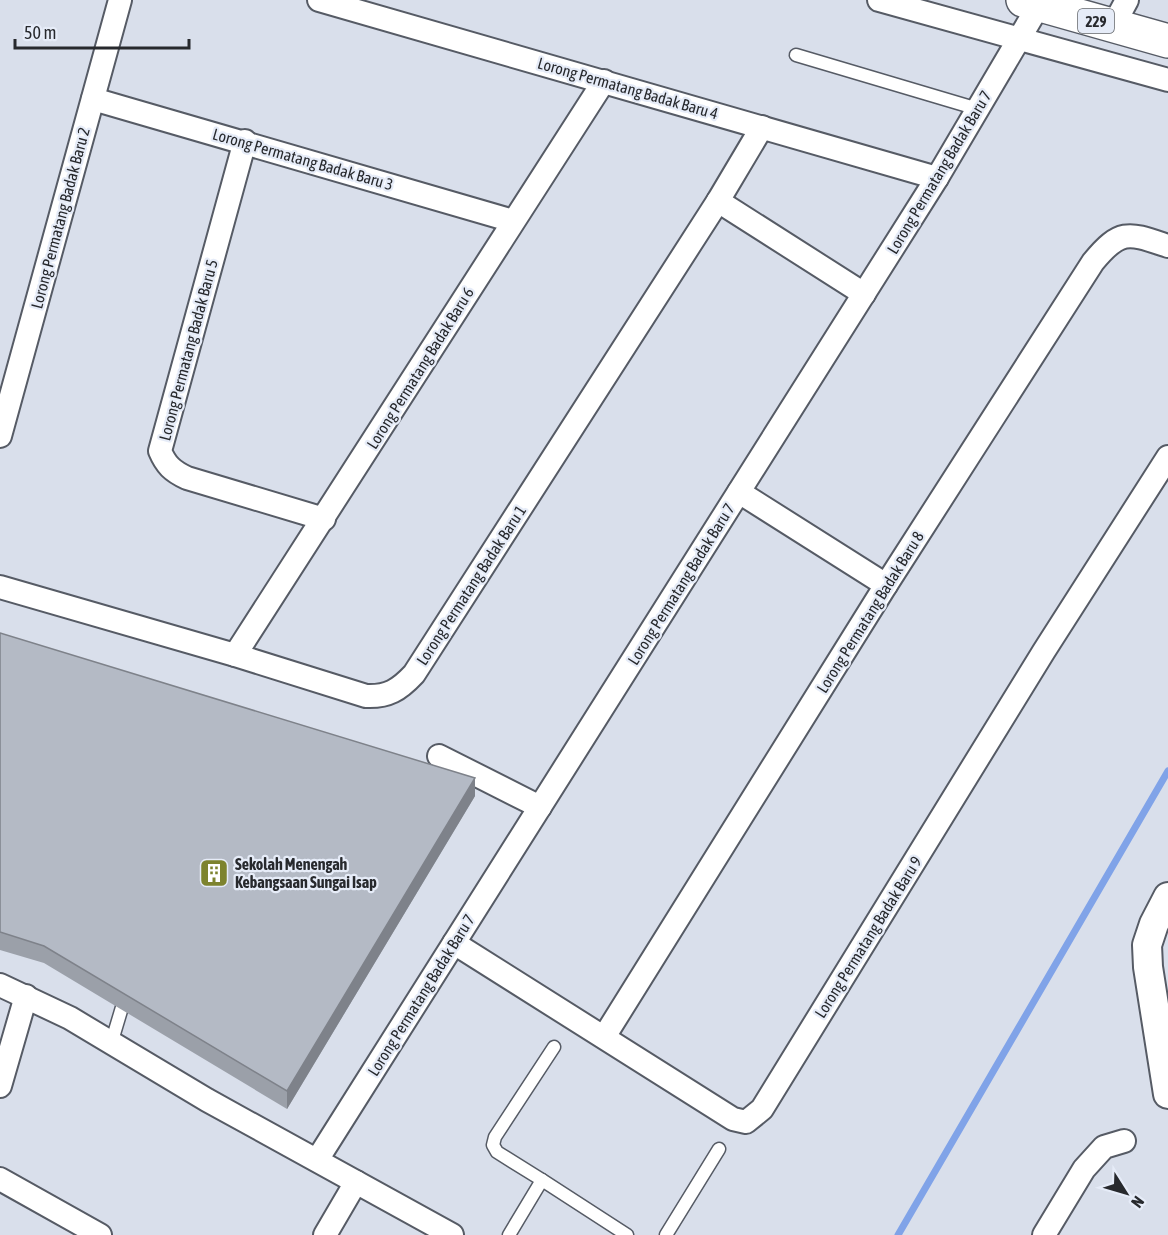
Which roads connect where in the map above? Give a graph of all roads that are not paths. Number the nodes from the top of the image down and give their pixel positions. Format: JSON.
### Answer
{"nodes":[{"id":1,"x":120,"y":0,"type":"edge"},
{"id":2,"x":319,"y":0,"type":"edge"},
{"id":3,"x":879,"y":0,"type":"edge"},
{"id":4,"x":1031,"y":2,"type":"edge"},
{"id":5,"x":1120,"y":13,"type":"edge"},
{"id":6,"x":1019,"y":39,"type":"junction"},
{"id":7,"x":1168,"y":41,"type":"edge"},
{"id":8,"x":796,"y":55,"type":"dead end"},
{"id":9,"x":1168,"y":80,"type":"edge"},
{"id":10,"x":604,"y":81,"type":"junction"},
{"id":11,"x":93,"y":99,"type":"junction"},
{"id":12,"x":978,"y":109,"type":"junction"},
{"id":13,"x":762,"y":127,"type":"junction"},
{"id":14,"x":245,"y":141,"type":"junction"},
{"id":15,"x":937,"y":178,"type":"junction"},
{"id":16,"x":718,"y":201,"type":"junction"},
{"id":17,"x":513,"y":221,"type":"junction"},
{"id":18,"x":1168,"y":246,"type":"edge"},
{"id":19,"x":864,"y":294,"type":"junction"},
{"id":20,"x":0,"y":436,"type":"edge"},
{"id":21,"x":1168,"y":457,"type":"edge"},
{"id":22,"x":739,"y":492,"type":"junction"},
{"id":23,"x":324,"y":519,"type":"junction"},
{"id":24,"x":886,"y":585,"type":"junction"},
{"id":25,"x":0,"y":587,"type":"edge"},
{"id":26,"x":235,"y":655,"type":"junction"},
{"id":27,"x":439,"y":756,"type":"dead end"},
{"id":28,"x":540,"y":807,"type":"junction"},
{"id":29,"x":1168,"y":897,"type":"edge"},
{"id":30,"x":454,"y":943,"type":"junction"},
{"id":31,"x":126,"y":984,"type":"edge"},
{"id":32,"x":0,"y":985,"type":"edge"},
{"id":33,"x":26,"y":996,"type":"junction"},
{"id":34,"x":604,"y":1037,"type":"junction"},
{"id":35,"x":111,"y":1044,"type":"junction"},
{"id":36,"x":554,"y":1047,"type":"dead end"},
{"id":37,"x":0,"y":1086,"type":"edge"},
{"id":38,"x":1168,"y":1094,"type":"edge"},
{"id":39,"x":1124,"y":1141,"type":"dead end"},
{"id":40,"x":719,"y":1149,"type":"dead end"},
{"id":41,"x":317,"y":1160,"type":"junction"},
{"id":42,"x":0,"y":1179,"type":"edge"},
{"id":43,"x":542,"y":1180,"type":"junction"},
{"id":44,"x":356,"y":1182,"type":"junction"},
{"id":45,"x":100,"y":1235,"type":"edge"},
{"id":46,"x":324,"y":1235,"type":"edge"},
{"id":47,"x":452,"y":1235,"type":"edge"},
{"id":48,"x":509,"y":1235,"type":"edge"},
{"id":49,"x":627,"y":1235,"type":"edge"},
{"id":50,"x":666,"y":1235,"type":"edge"},
{"id":51,"x":1044,"y":1235,"type":"edge"}],
"edges":[{"from":1,"to":11,"type":"street","name":"Lorong Permatang Badak Baru 2"},
{"from":2,"to":10,"type":"street","name":"Lorong Permatang Badak Baru 4"},
{"from":3,"to":6,"type":"street"},
{"from":4,"to":5,"type":"main road","number":"229"},
{"from":4,"to":6,"type":"street","name":"Lorong Permatang Badak Baru 7"},
{"from":5,"to":7,"type":"main road","number":"229"},
{"from":6,"to":9,"type":"street"},
{"from":6,"to":12,"type":"street","name":"Lorong Permatang Badak Baru 7"},
{"from":8,"to":12,"type":"lane"},
{"from":10,"to":13,"type":"street","name":"Lorong Permatang Badak Baru 4"},
{"from":10,"to":17,"type":"street","name":"Lorong Permatang Badak Baru 6"},
{"from":11,"to":14,"type":"street","name":"Lorong Permatang Badak Baru 3"},
{"from":11,"to":20,"type":"street","name":"Lorong Permatang Badak Baru 2"},
{"from":12,"to":15,"type":"street","name":"Lorong Permatang Badak Baru 7"},
{"from":13,"to":15,"type":"street","name":"Lorong Permatang Badak Baru 4"},
{"from":13,"to":16,"type":"street","name":"Lorong Permatang Badak Baru 1"},
{"from":14,"to":17,"type":"street","name":"Lorong Permatang Badak Baru 3"},
{"from":14,"to":23,"type":"street","name":"Lorong Permatang Badak Baru 5"},
{"from":15,"to":19,"type":"street","name":"Lorong Permatang Badak Baru 7"},
{"from":16,"to":19,"type":"street"},
{"from":16,"to":26,"type":"street","name":"Lorong Permatang Badak Baru 1"},
{"from":17,"to":23,"type":"street","name":"Lorong Permatang Badak Baru 6"},
{"from":18,"to":24,"type":"street","name":"Lorong Permatang Badak Baru 8"},
{"from":19,"to":22,"type":"street","name":"Lorong Permatang Badak Baru 7"},
{"from":21,"to":34,"type":"street","name":"Lorong Permatang Badak Baru 9"},
{"from":22,"to":24,"type":"street"},
{"from":22,"to":28,"type":"street","name":"Lorong Permatang Badak Baru 7"},
{"from":23,"to":26,"type":"street","name":"Lorong Permatang Badak Baru 6"},
{"from":24,"to":34,"type":"street","name":"Lorong Permatang Badak Baru 8"},
{"from":25,"to":26,"type":"street","name":"Lorong Permatang Badak Baru 1"},
{"from":27,"to":28,"type":"street"},
{"from":28,"to":30,"type":"street","name":"Lorong Permatang Badak Baru 7"},
{"from":29,"to":38,"type":"street"},
{"from":30,"to":34,"type":"street","name":"Lorong Permatang Badak Baru 9"},
{"from":30,"to":41,"type":"street","name":"Lorong Permatang Badak Baru 7"},
{"from":31,"to":35,"type":"lane"},
{"from":32,"to":33,"type":"street"},
{"from":33,"to":35,"type":"street"},
{"from":33,"to":37,"type":"street"},
{"from":35,"to":41,"type":"street"},
{"from":36,"to":43,"type":"lane"},
{"from":39,"to":51,"type":"street"},
{"from":40,"to":50,"type":"lane"},
{"from":41,"to":44,"type":"street"},
{"from":42,"to":45,"type":"street"},
{"from":43,"to":48,"type":"lane"},
{"from":43,"to":49,"type":"lane"},
{"from":44,"to":46,"type":"street"},
{"from":44,"to":47,"type":"street"}]}
